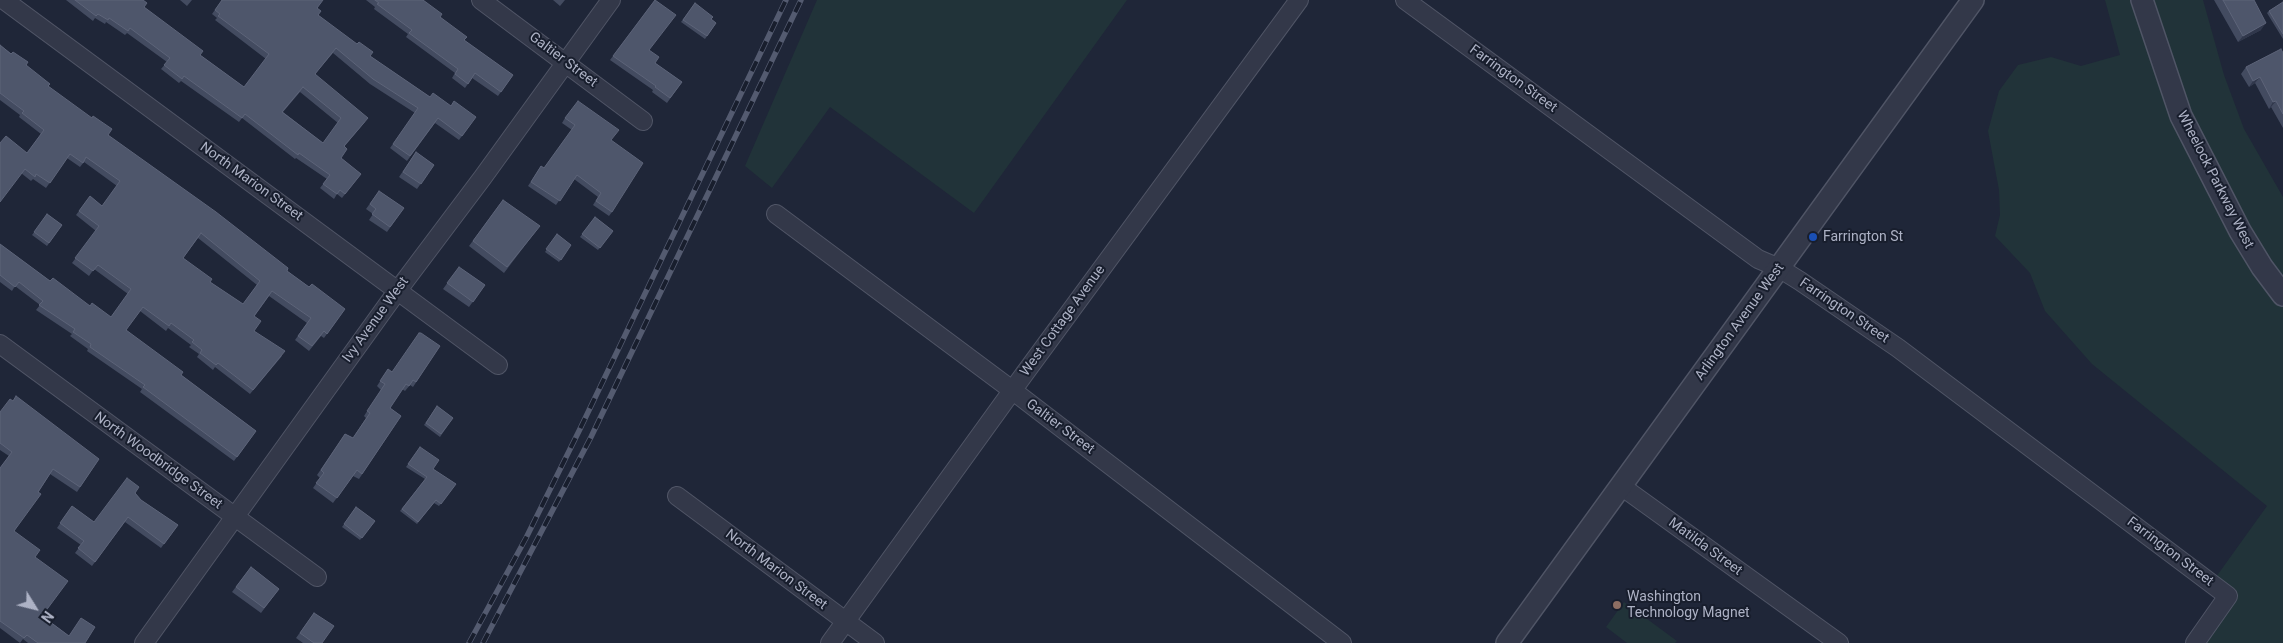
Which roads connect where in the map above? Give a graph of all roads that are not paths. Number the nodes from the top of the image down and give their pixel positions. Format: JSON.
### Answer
{"nodes":[{"id":1,"x":4,"y":0,"type":"edge"},
{"id":2,"x":482,"y":0,"type":"edge"},
{"id":3,"x":611,"y":0,"type":"edge"},
{"id":4,"x":1299,"y":0,"type":"edge"},
{"id":5,"x":1405,"y":0,"type":"edge"},
{"id":6,"x":1974,"y":0,"type":"edge"},
{"id":7,"x":2142,"y":0,"type":"edge"},
{"id":8,"x":566,"y":62,"type":"junction"},
{"id":9,"x":644,"y":121,"type":"dead end"},
{"id":10,"x":776,"y":214,"type":"dead end"},
{"id":11,"x":1779,"y":268,"type":"junction"},
{"id":12,"x":398,"y":290,"type":"junction"},
{"id":13,"x":2283,"y":295,"type":"edge"},
{"id":14,"x":0,"y":344,"type":"edge"},
{"id":15,"x":498,"y":364,"type":"dead end"},
{"id":16,"x":1012,"y":390,"type":"junction"},
{"id":17,"x":1621,"y":486,"type":"junction"},
{"id":18,"x":677,"y":496,"type":"dead end"},
{"id":19,"x":234,"y":516,"type":"junction"},
{"id":20,"x":317,"y":577,"type":"dead end"},
{"id":21,"x":845,"y":621,"type":"junction"},
{"id":22,"x":144,"y":643,"type":"edge"},
{"id":23,"x":830,"y":643,"type":"edge"},
{"id":24,"x":875,"y":643,"type":"edge"},
{"id":25,"x":1342,"y":643,"type":"edge"},
{"id":26,"x":1507,"y":643,"type":"edge"},
{"id":27,"x":1839,"y":643,"type":"edge"},
{"id":28,"x":2195,"y":643,"type":"edge"}],
"edges":[{"from":1,"to":12,"type":"street","name":"North Marion Street"},
{"from":2,"to":8,"type":"street","name":"Galtier Street"},
{"from":3,"to":8,"type":"street","name":"Ivy Avenue West"},
{"from":4,"to":16,"type":"street","name":"West Cottage Avenue"},
{"from":5,"to":11,"type":"street","name":"Farrington Street"},
{"from":6,"to":11,"type":"street","name":"Arlington Avenue West"},
{"from":7,"to":13,"type":"street","name":"Wheelock Parkway West"},
{"from":8,"to":9,"type":"street","name":"Galtier Street"},
{"from":8,"to":12,"type":"street","name":"Ivy Avenue West"},
{"from":10,"to":16,"type":"street","name":"Galtier Street"},
{"from":11,"to":17,"type":"street","name":"Arlington Avenue West"},
{"from":11,"to":28,"type":"street","name":"Farrington Street"},
{"from":12,"to":15,"type":"street","name":"North Marion Street"},
{"from":12,"to":19,"type":"street","name":"Ivy Avenue West"},
{"from":14,"to":19,"type":"street","name":"North Woodbridge Street"},
{"from":16,"to":21,"type":"street","name":"West Cottage Avenue"},
{"from":16,"to":25,"type":"street","name":"Galtier Street"},
{"from":17,"to":26,"type":"street","name":"Arlington Avenue West"},
{"from":17,"to":27,"type":"street","name":"Matilda Street"},
{"from":18,"to":21,"type":"street","name":"North Marion Street"},
{"from":19,"to":20,"type":"street","name":"North Woodbridge Street"},
{"from":19,"to":22,"type":"street","name":"Ivy Avenue West"},
{"from":21,"to":23,"type":"street","name":"West Cottage Avenue"},
{"from":21,"to":24,"type":"street","name":"North Marion Street"}]}
